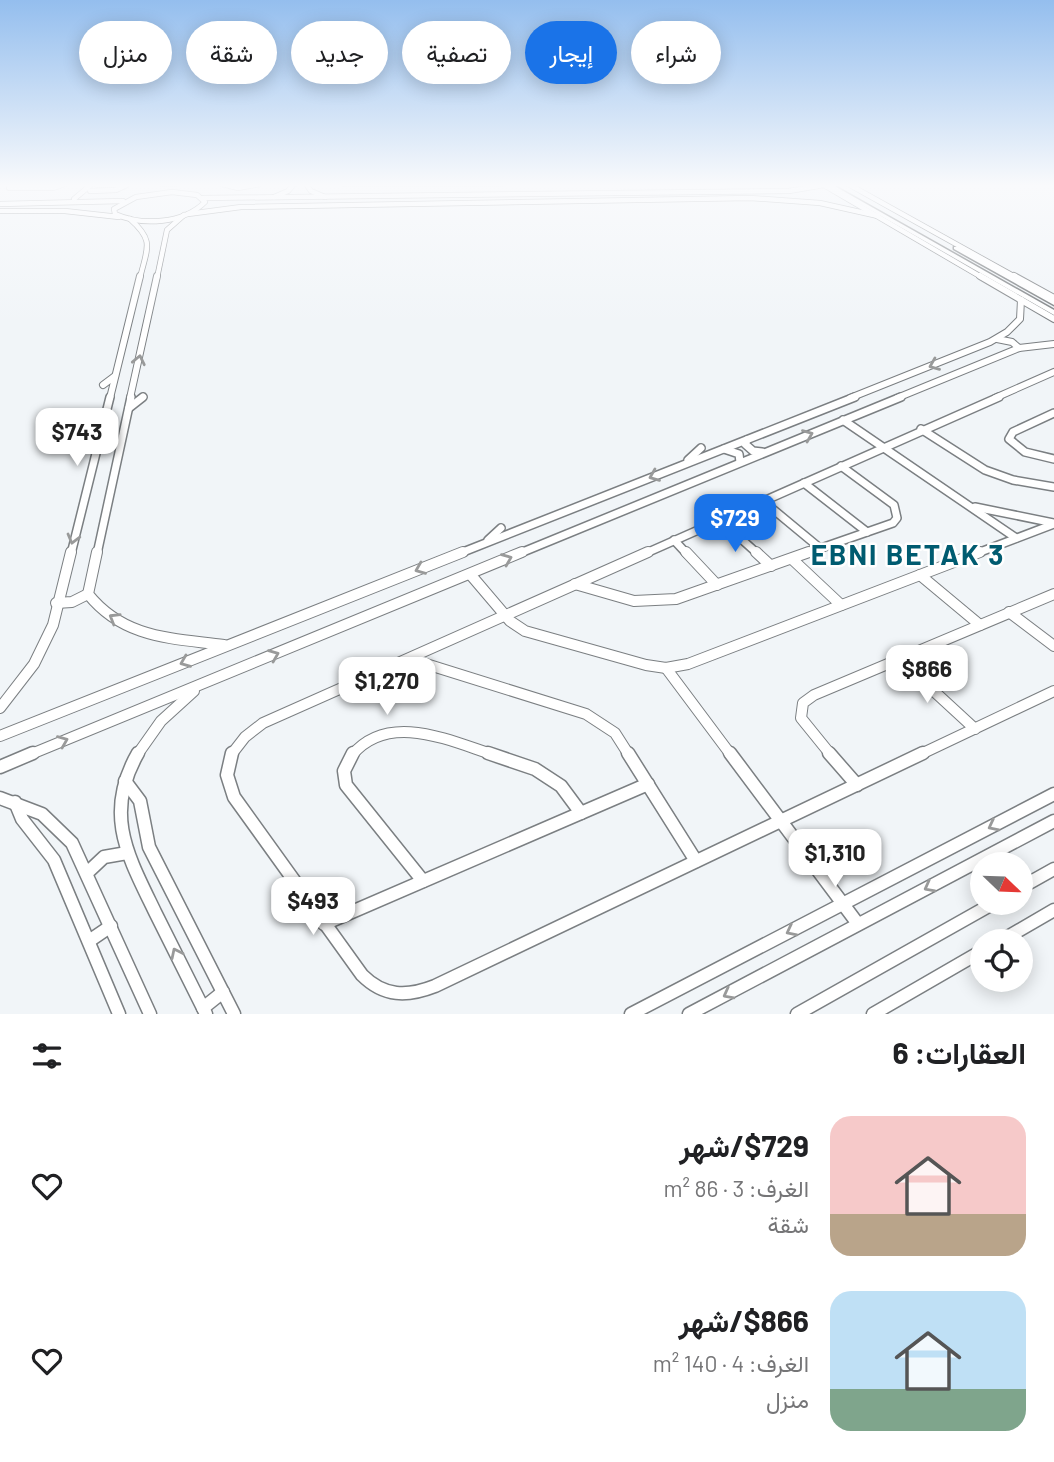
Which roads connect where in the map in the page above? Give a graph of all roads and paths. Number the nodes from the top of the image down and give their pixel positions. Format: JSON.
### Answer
{"nodes":[{"id":1,"x":144,"y":231,"type":"edge"},
{"id":2,"x":166,"y":231,"type":"edge"},
{"id":3,"x":912,"y":231,"type":"edge"},
{"id":4,"x":913,"y":231,"type":"edge"},
{"id":5,"x":923,"y":231,"type":"edge"},
{"id":6,"x":931,"y":231,"type":"edge"},
{"id":7,"x":930,"y":240,"type":"junction"},
{"id":8,"x":155,"y":242,"type":"junction"},
{"id":9,"x":139,"y":256,"type":"dead end"},
{"id":10,"x":154,"y":294,"type":"junction"},
{"id":11,"x":162,"y":299,"type":"dead end"},
{"id":12,"x":1021,"y":300,"type":"junction"},
{"id":13,"x":1054,"y":301,"type":"edge"},
{"id":14,"x":1054,"y":313,"type":"edge"},
{"id":15,"x":1054,"y":320,"type":"edge"},
{"id":16,"x":996,"y":339,"type":"junction"},
{"id":17,"x":1054,"y":344,"type":"edge"},
{"id":18,"x":1019,"y":348,"type":"junction"},
{"id":19,"x":112,"y":352,"type":"dead end"},
{"id":20,"x":120,"y":358,"type":"junction"},
{"id":21,"x":1054,"y":372,"type":"edge"},
{"id":22,"x":115,"y":376,"type":"junction"},
{"id":23,"x":103,"y":385,"type":"dead end"},
{"id":24,"x":143,"y":397,"type":"dead end"},
{"id":25,"x":129,"y":408,"type":"junction"},
{"id":26,"x":1054,"y":413,"type":"edge"},
{"id":27,"x":843,"y":420,"type":"junction"},
{"id":28,"x":920,"y":429,"type":"junction"},
{"id":29,"x":747,"y":440,"type":"junction"},
{"id":30,"x":882,"y":447,"type":"junction"},
{"id":31,"x":701,"y":449,"type":"dead end"},
{"id":32,"x":723,"y":449,"type":"junction"},
{"id":33,"x":767,"y":452,"type":"junction"},
{"id":34,"x":1054,"y":458,"type":"edge"},
{"id":35,"x":740,"y":462,"type":"junction"},
{"id":36,"x":681,"y":465,"type":"junction"},
{"id":37,"x":841,"y":466,"type":"junction"},
{"id":38,"x":804,"y":483,"type":"junction"},
{"id":39,"x":1054,"y":487,"type":"edge"},
{"id":40,"x":763,"y":500,"type":"junction"},
{"id":41,"x":70,"y":503,"type":"dead end"},
{"id":42,"x":967,"y":504,"type":"junction"},
{"id":43,"x":80,"y":510,"type":"junction"},
{"id":44,"x":720,"y":520,"type":"junction"},
{"id":45,"x":1054,"y":523,"type":"edge"},
{"id":46,"x":501,"y":527,"type":"dead end"},
{"id":47,"x":867,"y":532,"type":"junction"},
{"id":48,"x":1016,"y":538,"type":"junction"},
{"id":49,"x":674,"y":540,"type":"junction"},
{"id":50,"x":485,"y":543,"type":"junction"},
{"id":51,"x":821,"y":549,"type":"junction"},
{"id":52,"x":792,"y":559,"type":"junction"},
{"id":53,"x":771,"y":566,"type":"junction"},
{"id":54,"x":470,"y":574,"type":"junction"},
{"id":55,"x":919,"y":575,"type":"junction"},
{"id":56,"x":575,"y":584,"type":"junction"},
{"id":57,"x":717,"y":585,"type":"junction"},
{"id":58,"x":88,"y":594,"type":"junction"},
{"id":59,"x":1054,"y":594,"type":"edge"},
{"id":60,"x":56,"y":603,"type":"junction"},
{"id":61,"x":841,"y":605,"type":"junction"},
{"id":62,"x":1009,"y":612,"type":"junction"},
{"id":63,"x":505,"y":615,"type":"junction"},
{"id":64,"x":980,"y":625,"type":"junction"},
{"id":65,"x":227,"y":646,"type":"junction"},
{"id":66,"x":1054,"y":646,"type":"edge"},
{"id":67,"x":410,"y":659,"type":"junction"},
{"id":68,"x":899,"y":659,"type":"junction"},
{"id":69,"x":666,"y":668,"type":"junction"},
{"id":70,"x":208,"y":682,"type":"junction"},
{"id":71,"x":1054,"y":691,"type":"edge"},
{"id":72,"x":0,"y":708,"type":"edge"},
{"id":73,"x":975,"y":729,"type":"junction"},
{"id":74,"x":0,"y":736,"type":"edge"},
{"id":75,"x":0,"y":767,"type":"edge"},
{"id":76,"x":125,"y":781,"type":"junction"},
{"id":77,"x":648,"y":784,"type":"junction"},
{"id":78,"x":857,"y":785,"type":"junction"},
{"id":79,"x":1054,"y":794,"type":"edge"},
{"id":80,"x":0,"y":798,"type":"edge"},
{"id":81,"x":15,"y":802,"type":"junction"},
{"id":82,"x":581,"y":813,"type":"junction"},
{"id":83,"x":780,"y":821,"type":"junction"},
{"id":84,"x":1054,"y":821,"type":"edge"},
{"id":85,"x":127,"y":853,"type":"junction"},
{"id":86,"x":696,"y":861,"type":"junction"},
{"id":87,"x":1054,"y":869,"type":"edge"},
{"id":88,"x":87,"y":873,"type":"junction"},
{"id":89,"x":423,"y":881,"type":"junction"},
{"id":90,"x":1033,"y":881,"type":"edge"},
{"id":91,"x":843,"y":904,"type":"junction"},
{"id":92,"x":1054,"y":910,"type":"edge"},
{"id":93,"x":972,"y":915,"type":"edge"},
{"id":94,"x":324,"y":924,"type":"junction"},
{"id":95,"x":858,"y":924,"type":"junction"},
{"id":96,"x":111,"y":926,"type":"junction"},
{"id":97,"x":1021,"y":929,"type":"edge"},
{"id":98,"x":89,"y":941,"type":"junction"},
{"id":99,"x":970,"y":958,"type":"edge"},
{"id":100,"x":223,"y":992,"type":"junction"},
{"id":101,"x":204,"y":1011,"type":"edge"},
{"id":102,"x":119,"y":1014,"type":"edge"},
{"id":103,"x":150,"y":1014,"type":"edge"},
{"id":104,"x":234,"y":1014,"type":"edge"},
{"id":105,"x":631,"y":1014,"type":"edge"},
{"id":106,"x":689,"y":1014,"type":"edge"},
{"id":107,"x":797,"y":1014,"type":"edge"},
{"id":108,"x":873,"y":1014,"type":"edge"}],
"edges":[{"from":1,"to":8,"type":"street"},
{"from":2,"to":8,"type":"street"},
{"from":3,"to":7,"type":"street"},
{"from":4,"to":7,"type":"main road"},
{"from":5,"to":7,"type":"main road"},
{"from":6,"to":13,"type":"street"},
{"from":7,"to":12,"type":"street"},
{"from":7,"to":13,"type":"main road"},
{"from":7,"to":14,"type":"main road"},
{"from":8,"to":9,"type":"street"},
{"from":8,"to":10,"type":"street"},
{"from":8,"to":20,"type":"street"},
{"from":10,"to":11,"type":"street"},
{"from":25,"to":10,"type":"street","one_way":true},
{"from":12,"to":15,"type":"street"},
{"from":12,"to":16,"type":"street"},
{"from":16,"to":18,"type":"street"},
{"from":16,"to":29,"type":"street","one_way":true},
{"from":17,"to":18,"type":"street"},
{"from":18,"to":27,"type":"street"},
{"from":19,"to":20,"type":"street"},
{"from":20,"to":22,"type":"street"},
{"from":21,"to":28,"type":"street"},
{"from":22,"to":23,"type":"street"},
{"from":22,"to":43,"type":"street"},
{"from":24,"to":25,"type":"street"},
{"from":25,"to":58,"type":"street"},
{"from":26,"to":34,"type":"street"},
{"from":27,"to":30,"type":"street"},
{"from":33,"to":27,"type":"street","one_way":true},
{"from":28,"to":30,"type":"street"},
{"from":28,"to":39,"type":"street"},
{"from":29,"to":32,"type":"street"},
{"from":29,"to":33,"type":"street"},
{"from":30,"to":37,"type":"street"},
{"from":30,"to":42,"type":"street"},
{"from":31,"to":36,"type":"street"},
{"from":32,"to":35,"type":"street"},
{"from":32,"to":36,"type":"street"},
{"from":33,"to":35,"type":"street"},
{"from":54,"to":35,"type":"street","one_way":true},
{"from":36,"to":50,"type":"street","one_way":true},
{"from":37,"to":38,"type":"street"},
{"from":37,"to":47,"type":"street"},
{"from":38,"to":40,"type":"street"},
{"from":38,"to":47,"type":"street"},
{"from":40,"to":44,"type":"street"},
{"from":40,"to":51,"type":"street"},
{"from":41,"to":43,"type":"street"},
{"from":42,"to":45,"type":"street"},
{"from":42,"to":48,"type":"street"},
{"from":43,"to":60,"type":"street","one_way":true},
{"from":44,"to":49,"type":"street"},
{"from":44,"to":53,"type":"street"},
{"from":45,"to":48,"type":"street"},
{"from":46,"to":50,"type":"street"},
{"from":47,"to":51,"type":"street"},
{"from":48,"to":55,"type":"street"},
{"from":49,"to":56,"type":"street"},
{"from":49,"to":57,"type":"street"},
{"from":50,"to":65,"type":"street","one_way":true},
{"from":51,"to":52,"type":"street"},
{"from":52,"to":53,"type":"street"},
{"from":52,"to":61,"type":"street"},
{"from":53,"to":57,"type":"street"},
{"from":54,"to":63,"type":"street"},
{"from":70,"to":54,"type":"street","one_way":true},
{"from":55,"to":61,"type":"street"},
{"from":55,"to":64,"type":"street"},
{"from":56,"to":57,"type":"street"},
{"from":56,"to":63,"type":"street"},
{"from":58,"to":60,"type":"street"},
{"from":65,"to":58,"type":"street","one_way":true},
{"from":59,"to":62,"type":"street"},
{"from":60,"to":72,"type":"street"},
{"from":61,"to":69,"type":"street"},
{"from":62,"to":64,"type":"street"},
{"from":62,"to":66,"type":"street"},
{"from":63,"to":67,"type":"street"},
{"from":63,"to":69,"type":"street"},
{"from":64,"to":68,"type":"street"},
{"from":65,"to":74,"type":"street","one_way":true},
{"from":67,"to":77,"type":"street"},
{"from":67,"to":94,"type":"street"},
{"from":68,"to":73,"type":"street"},
{"from":68,"to":78,"type":"street"},
{"from":69,"to":83,"type":"street"},
{"from":75,"to":70,"type":"street","one_way":true},
{"from":70,"to":76,"type":"street"},
{"from":71,"to":73,"type":"street"},
{"from":73,"to":78,"type":"street"},
{"from":76,"to":85,"type":"street"},
{"from":76,"to":100,"type":"street"},
{"from":77,"to":82,"type":"street"},
{"from":77,"to":86,"type":"street"},
{"from":78,"to":83,"type":"street"},
{"from":79,"to":91,"type":"street","one_way":true},
{"from":80,"to":81,"type":"street"},
{"from":81,"to":88,"type":"street"},
{"from":81,"to":98,"type":"street"},
{"from":82,"to":89,"type":"street"},
{"from":82,"to":89,"type":"street"},
{"from":83,"to":86,"type":"street"},
{"from":83,"to":91,"type":"street"},
{"from":84,"to":95,"type":"street","one_way":true},
{"from":85,"to":88,"type":"street"},
{"from":101,"to":85,"type":"street","one_way":true},
{"from":86,"to":94,"type":"street"},
{"from":87,"to":90,"type":"street"},
{"from":88,"to":96,"type":"street"},
{"from":89,"to":94,"type":"street"},
{"from":91,"to":95,"type":"street"},
{"from":91,"to":105,"type":"street","one_way":true},
{"from":92,"to":97,"type":"street"},
{"from":93,"to":107,"type":"street"},
{"from":95,"to":106,"type":"street","one_way":true},
{"from":96,"to":98,"type":"street"},
{"from":96,"to":103,"type":"street"},
{"from":98,"to":102,"type":"street"},
{"from":99,"to":108,"type":"street"},
{"from":100,"to":101,"type":"street"},
{"from":100,"to":104,"type":"street"}]}
